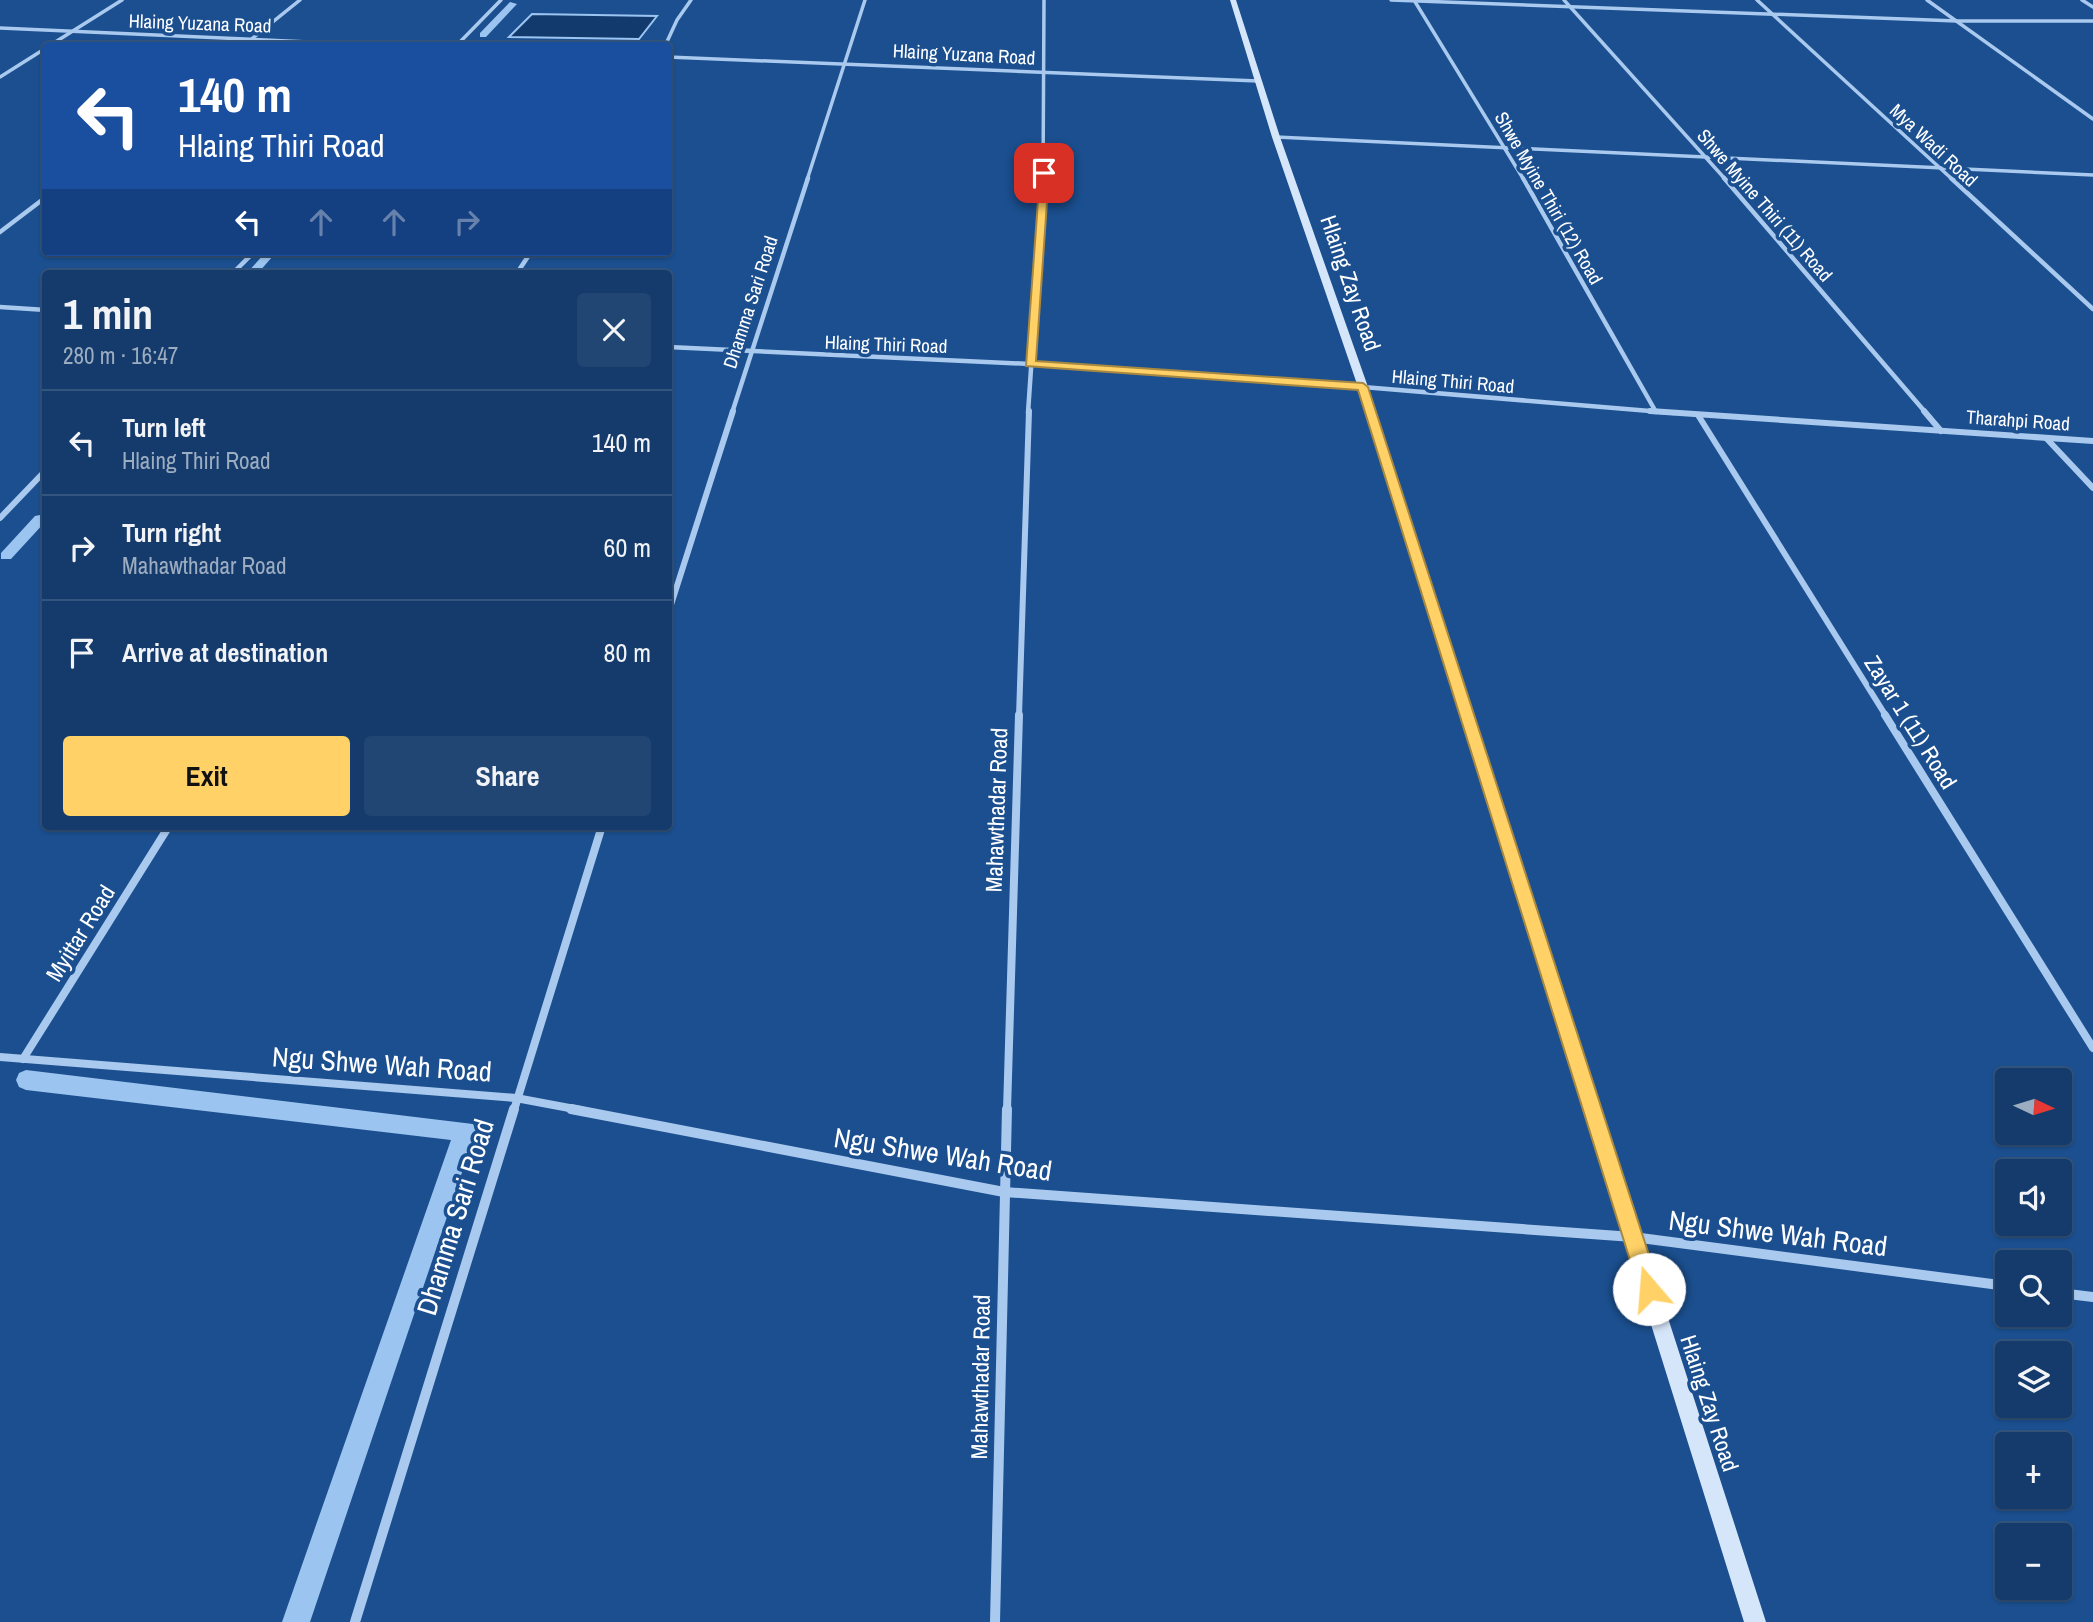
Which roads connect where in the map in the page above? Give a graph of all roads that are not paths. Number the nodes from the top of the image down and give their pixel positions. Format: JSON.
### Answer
{"nodes":[{"id":1,"x":122,"y":0,"type":"edge"},
{"id":2,"x":300,"y":0,"type":"edge"},
{"id":3,"x":501,"y":0,"type":"edge"},
{"id":4,"x":691,"y":0,"type":"edge"},
{"id":5,"x":865,"y":0,"type":"edge"},
{"id":6,"x":1044,"y":0,"type":"edge"},
{"id":7,"x":1233,"y":0,"type":"edge"},
{"id":8,"x":1391,"y":0,"type":"edge"},
{"id":9,"x":1414,"y":0,"type":"edge"},
{"id":10,"x":1564,"y":0,"type":"edge"},
{"id":11,"x":1757,"y":0,"type":"edge"},
{"id":12,"x":1927,"y":0,"type":"edge"},
{"id":13,"x":2082,"y":0,"type":"edge"},
{"id":14,"x":1570,"y":7,"type":"junction"},
{"id":15,"x":2093,"y":7,"type":"edge"},
{"id":16,"x":1774,"y":14,"type":"junction"},
{"id":17,"x":1957,"y":21,"type":"junction"},
{"id":18,"x":2093,"y":21,"type":"edge"},
{"id":19,"x":0,"y":28,"type":"edge"},
{"id":20,"x":70,"y":32,"type":"junction"},
{"id":21,"x":252,"y":38,"type":"junction"},
{"id":22,"x":55,"y":42,"type":"edge"},
{"id":23,"x":248,"y":42,"type":"edge"},
{"id":24,"x":325,"y":42,"type":"edge"},
{"id":25,"x":460,"y":42,"type":"edge"},
{"id":26,"x":667,"y":42,"type":"edge"},
{"id":27,"x":42,"y":50,"type":"edge"},
{"id":28,"x":672,"y":57,"type":"edge"},
{"id":29,"x":847,"y":63,"type":"junction"},
{"id":30,"x":1043,"y":72,"type":"junction"},
{"id":31,"x":0,"y":77,"type":"edge"},
{"id":32,"x":1258,"y":81,"type":"junction"},
{"id":33,"x":2093,"y":118,"type":"edge"},
{"id":34,"x":1276,"y":137,"type":"junction"},
{"id":35,"x":1505,"y":147,"type":"junction"},
{"id":36,"x":1706,"y":157,"type":"junction"},
{"id":37,"x":1937,"y":168,"type":"junction"},
{"id":38,"x":2093,"y":175,"type":"edge"},
{"id":39,"x":42,"y":200,"type":"edge"},
{"id":40,"x":0,"y":232,"type":"edge"},
{"id":41,"x":250,"y":256,"type":"edge"},
{"id":42,"x":236,"y":270,"type":"edge"},
{"id":43,"x":0,"y":307,"type":"edge"},
{"id":44,"x":2093,"y":309,"type":"edge"},
{"id":45,"x":42,"y":310,"type":"edge"},
{"id":46,"x":672,"y":348,"type":"edge"},
{"id":47,"x":751,"y":353,"type":"junction"},
{"id":48,"x":1030,"y":364,"type":"junction"},
{"id":49,"x":1363,"y":387,"type":"junction"},
{"id":50,"x":1656,"y":412,"type":"junction"},
{"id":51,"x":1699,"y":415,"type":"junction"},
{"id":52,"x":1941,"y":431,"type":"junction"},
{"id":53,"x":2046,"y":439,"type":"junction"},
{"id":54,"x":2093,"y":441,"type":"edge"},
{"id":55,"x":42,"y":474,"type":"edge"},
{"id":56,"x":2093,"y":488,"type":"edge"},
{"id":57,"x":0,"y":518,"type":"edge"},
{"id":58,"x":672,"y":601,"type":"edge"},
{"id":59,"x":166,"y":830,"type":"edge"},
{"id":60,"x":600,"y":830,"type":"edge"},
{"id":61,"x":2093,"y":1048,"type":"edge"},
{"id":62,"x":0,"y":1057,"type":"edge"},
{"id":63,"x":23,"y":1059,"type":"junction"},
{"id":64,"x":516,"y":1098,"type":"junction"},
{"id":65,"x":1003,"y":1192,"type":"junction"},
{"id":66,"x":1633,"y":1237,"type":"junction"},
{"id":67,"x":1995,"y":1284,"type":"edge"},
{"id":68,"x":2072,"y":1294,"type":"edge"},
{"id":69,"x":2093,"y":1297,"type":"edge"},
{"id":70,"x":355,"y":1622,"type":"edge"},
{"id":71,"x":995,"y":1622,"type":"edge"},
{"id":72,"x":1755,"y":1622,"type":"edge"}],
"edges":[{"from":1,"to":20,"type":"street"},
{"from":2,"to":21,"type":"street"},
{"from":3,"to":25,"type":"street"},
{"from":4,"to":26,"type":"street"},
{"from":5,"to":29,"type":"street","name":"Dhamma Sari Road"},
{"from":6,"to":30,"type":"street","name":"Mahawthadar Road"},
{"from":7,"to":32,"type":"street","name":"Hlaing Zay Road"},
{"from":8,"to":9,"type":"street"},
{"from":9,"to":14,"type":"street"},
{"from":9,"to":35,"type":"street","name":"Shwe Myine Thiri (12) Road"},
{"from":10,"to":14,"type":"street","name":"Shwe Myine Thiri (11) Road"},
{"from":11,"to":16,"type":"street","name":"Mya Wadi Road"},
{"from":12,"to":17,"type":"street"},
{"from":13,"to":15,"type":"street"},
{"from":14,"to":16,"type":"street"},
{"from":14,"to":36,"type":"street","name":"Shwe Myine Thiri (11) Road"},
{"from":16,"to":17,"type":"street"},
{"from":16,"to":37,"type":"street","name":"Mya Wadi Road"},
{"from":17,"to":18,"type":"street"},
{"from":17,"to":33,"type":"street"},
{"from":19,"to":20,"type":"street","name":"Hlaing Yuzana Road"},
{"from":20,"to":21,"type":"street","name":"Hlaing Yuzana Road"},
{"from":20,"to":22,"type":"street"},
{"from":21,"to":23,"type":"street"},
{"from":21,"to":24,"type":"street","name":"Hlaing Yuzana Road"},
{"from":27,"to":31,"type":"street"},
{"from":28,"to":29,"type":"street","name":"Hlaing Yuzana Road"},
{"from":29,"to":30,"type":"street","name":"Hlaing Yuzana Road"},
{"from":29,"to":47,"type":"street","name":"Dhamma Sari Road"},
{"from":30,"to":32,"type":"street","name":"Hlaing Yuzana Road"},
{"from":30,"to":48,"type":"street","name":"Mahawthadar Road"},
{"from":32,"to":34,"type":"street","name":"Hlaing Zay Road"},
{"from":34,"to":35,"type":"street"},
{"from":34,"to":49,"type":"street","name":"Hlaing Zay Road"},
{"from":35,"to":36,"type":"street"},
{"from":35,"to":50,"type":"street","name":"Shwe Myine Thiri (12) Road"},
{"from":36,"to":37,"type":"street"},
{"from":36,"to":52,"type":"street","name":"Shwe Myine Thiri (11) Road"},
{"from":37,"to":38,"type":"street"},
{"from":37,"to":44,"type":"street","name":"Mya Wadi Road"},
{"from":39,"to":40,"type":"street"},
{"from":41,"to":42,"type":"street"},
{"from":43,"to":45,"type":"street"},
{"from":46,"to":47,"type":"street","name":"Hlaing Thiri Road"},
{"from":47,"to":48,"type":"street","name":"Hlaing Thiri Road"},
{"from":47,"to":58,"type":"street","name":"Dhamma Sari Road"},
{"from":48,"to":49,"type":"street","name":"Hlaing Thiri Road"},
{"from":48,"to":65,"type":"street","name":"Mahawthadar Road"},
{"from":49,"to":50,"type":"street","name":"Hlaing Thiri Road"},
{"from":49,"to":66,"type":"street","name":"Hlaing Zay Road"},
{"from":50,"to":51,"type":"street","name":"Hlaing Thiri Road"},
{"from":51,"to":52,"type":"street","name":"Hlaing Thiri Road"},
{"from":51,"to":61,"type":"street","name":"Zayar 1 (11) Road"},
{"from":52,"to":53,"type":"street","name":"Tharahpi Road"},
{"from":53,"to":54,"type":"street","name":"Tharahpi Road"},
{"from":53,"to":56,"type":"street"},
{"from":55,"to":57,"type":"street"},
{"from":59,"to":63,"type":"street","name":"Myittar Road"},
{"from":60,"to":64,"type":"street","name":"Dhamma Sari Road"},
{"from":62,"to":63,"type":"street","name":"Ngu Shwe Wah Road"},
{"from":63,"to":64,"type":"street","name":"Ngu Shwe Wah Road"},
{"from":64,"to":65,"type":"street","name":"Ngu Shwe Wah Road"},
{"from":64,"to":70,"type":"street","name":"Dhamma Sari Road"},
{"from":65,"to":66,"type":"street","name":"Ngu Shwe Wah Road"},
{"from":65,"to":71,"type":"street","name":"Mahawthadar Road"},
{"from":66,"to":67,"type":"street","name":"Ngu Shwe Wah Road"},
{"from":66,"to":72,"type":"street","name":"Hlaing Zay Road"},
{"from":68,"to":69,"type":"street"}]}
